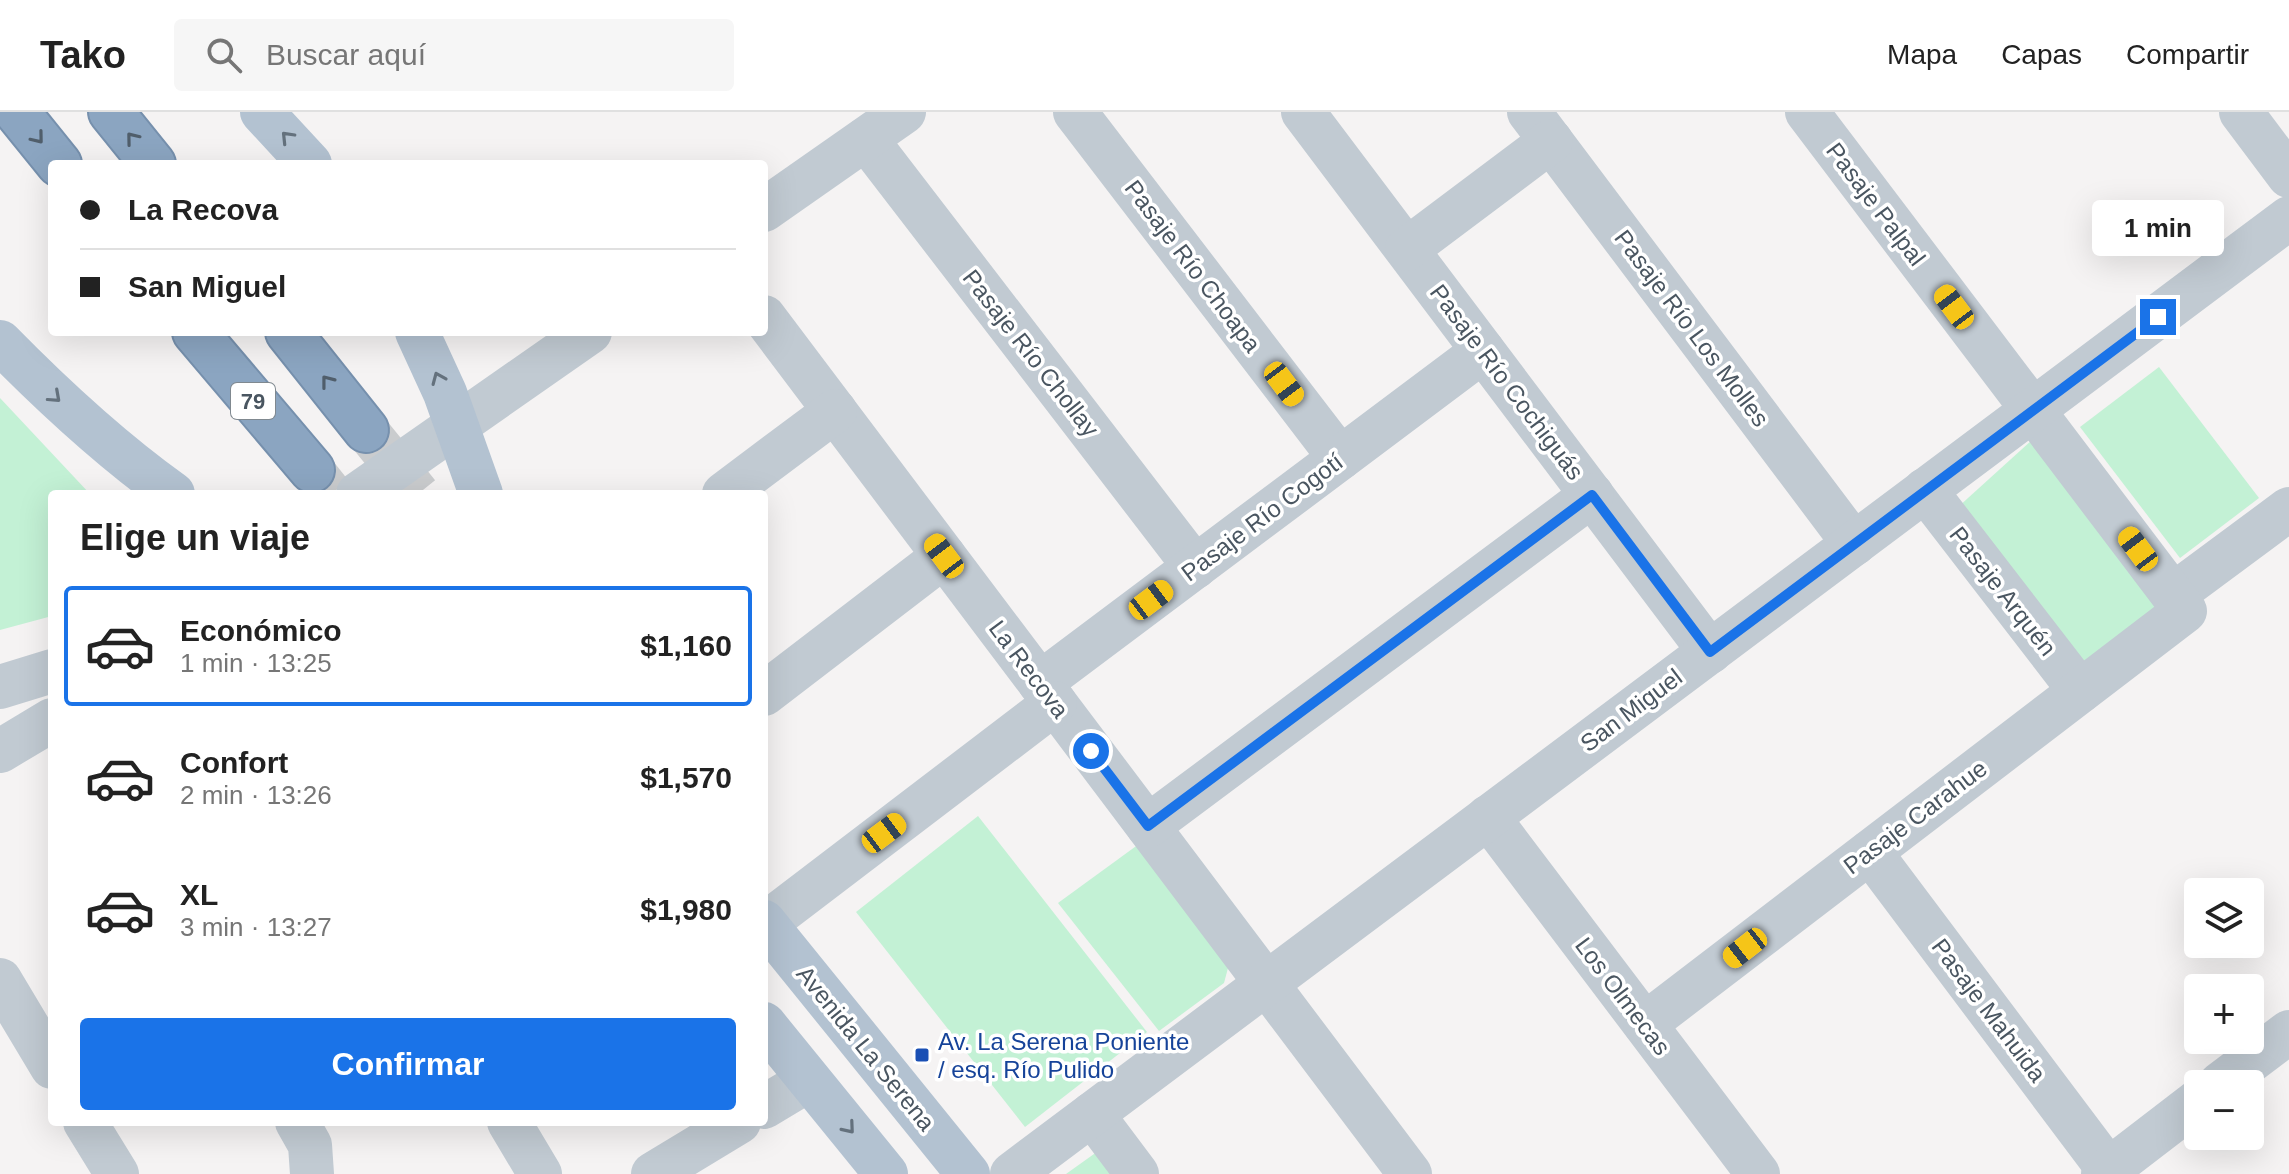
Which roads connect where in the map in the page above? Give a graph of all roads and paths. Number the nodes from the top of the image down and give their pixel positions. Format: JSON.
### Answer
{"nodes":[{"id":1,"x":17,"y":112,"type":"edge"},
{"id":2,"x":111,"y":112,"type":"edge"},
{"id":3,"x":262,"y":112,"type":"edge"},
{"id":4,"x":904,"y":112,"type":"edge"},
{"id":5,"x":1075,"y":112,"type":"edge"},
{"id":6,"x":1303,"y":112,"type":"edge"},
{"id":7,"x":1807,"y":112,"type":"edge"},
{"id":8,"x":2246,"y":114,"type":"edge"},
{"id":9,"x":1540,"y":127,"type":"edge"},
{"id":10,"x":866,"y":139,"type":"junction"},
{"id":11,"x":56,"y":160,"type":"edge"},
{"id":12,"x":150,"y":160,"type":"edge"},
{"id":13,"x":306,"y":160,"type":"edge"},
{"id":14,"x":2289,"y":176,"type":"edge"},
{"id":15,"x":768,"y":207,"type":"edge"},
{"id":16,"x":2289,"y":218,"type":"edge"},
{"id":17,"x":1407,"y":249,"type":"junction"},
{"id":18,"x":768,"y":322,"type":"edge"},
{"id":19,"x":198,"y":336,"type":"edge"},
{"id":20,"x":291,"y":336,"type":"edge"},
{"id":21,"x":419,"y":336,"type":"edge"},
{"id":22,"x":584,"y":336,"type":"edge"},
{"id":23,"x":0,"y":342,"type":"edge"},
{"id":24,"x":1483,"y":351,"type":"junction"},
{"id":25,"x":2032,"y":410,"type":"junction"},
{"id":26,"x":835,"y":411,"type":"junction"},
{"id":27,"x":456,"y":426,"type":"junction"},
{"id":28,"x":366,"y":430,"type":"tunnel mouth"},
{"id":29,"x":1340,"y":458,"type":"junction"},
{"id":30,"x":312,"y":470,"type":"tunnel mouth"},
{"id":31,"x":168,"y":490,"type":"edge"},
{"id":32,"x":364,"y":490,"type":"edge"},
{"id":33,"x":480,"y":490,"type":"edge"},
{"id":34,"x":729,"y":490,"type":"edge"},
{"id":35,"x":1925,"y":490,"type":"junction"},
{"id":36,"x":1592,"y":495,"type":"junction"},
{"id":37,"x":2289,"y":510,"type":"edge"},
{"id":38,"x":1854,"y":544,"type":"junction"},
{"id":39,"x":944,"y":556,"type":"junction"},
{"id":40,"x":1195,"y":567,"type":"junction"},
{"id":41,"x":2179,"y":603,"type":"junction"},
{"id":42,"x":1710,"y":652,"type":"junction"},
{"id":43,"x":48,"y":672,"type":"edge"},
{"id":44,"x":0,"y":687,"type":"edge"},
{"id":45,"x":768,"y":691,"type":"edge"},
{"id":46,"x":2080,"y":691,"type":"junction"},
{"id":47,"x":1047,"y":693,"type":"junction"},
{"id":48,"x":48,"y":722,"type":"edge"},
{"id":49,"x":0,"y":751,"type":"edge"},
{"id":50,"x":1488,"y":817,"type":"junction"},
{"id":51,"x":1148,"y":826,"type":"junction"},
{"id":52,"x":1870,"y":852,"type":"junction"},
{"id":53,"x":768,"y":921,"type":"edge"},
{"id":54,"x":768,"y":927,"type":"edge"},
{"id":55,"x":0,"y":980,"type":"edge"},
{"id":56,"x":1267,"y":983,"type":"junction"},
{"id":57,"x":1645,"y":1024,"type":"junction"},
{"id":58,"x":768,"y":1029,"type":"edge"},
{"id":59,"x":2289,"y":1032,"type":"edge"},
{"id":60,"x":48,"y":1060,"type":"edge"},
{"id":61,"x":2239,"y":1070,"type":"edge"},
{"id":62,"x":809,"y":1080,"type":"junction"},
{"id":63,"x":768,"y":1105,"type":"edge"},
{"id":64,"x":2184,"y":1112,"type":"edge"},
{"id":65,"x":1092,"y":1114,"type":"junction"},
{"id":66,"x":87,"y":1126,"type":"edge"},
{"id":67,"x":299,"y":1126,"type":"edge"},
{"id":68,"x":511,"y":1126,"type":"edge"},
{"id":69,"x":732,"y":1126,"type":"edge"},
{"id":70,"x":2106,"y":1172,"type":"edge"},
{"id":71,"x":117,"y":1174,"type":"edge"},
{"id":72,"x":312,"y":1174,"type":"edge"},
{"id":73,"x":540,"y":1174,"type":"edge"},
{"id":74,"x":653,"y":1174,"type":"edge"},
{"id":75,"x":886,"y":1174,"type":"edge"},
{"id":76,"x":968,"y":1174,"type":"edge"},
{"id":77,"x":1012,"y":1174,"type":"edge"},
{"id":78,"x":1137,"y":1174,"type":"edge"},
{"id":79,"x":1410,"y":1174,"type":"edge"},
{"id":80,"x":1758,"y":1174,"type":"edge"}],
"edges":[{"from":1,"to":11,"type":"highway","one_way":true},
{"from":12,"to":2,"type":"highway","one_way":true},
{"from":13,"to":3,"type":"main road","one_way":true},
{"from":4,"to":10,"type":"street"},
{"from":5,"to":29,"type":"street","name":"Pasaje Río Choapa"},
{"from":6,"to":17,"type":"street","name":"Pasaje Río Cochiguás"},
{"from":7,"to":25,"type":"street","name":"Pasaje Palpal"},
{"from":8,"to":14,"type":"street"},
{"from":9,"to":17,"type":"street"},
{"from":9,"to":38,"type":"street","name":"Pasaje Río Los Molles"},
{"from":10,"to":15,"type":"street"},
{"from":10,"to":40,"type":"street","name":"Pasaje Río Chollay"},
{"from":16,"to":25,"type":"street","name":"San Miguel"},
{"from":17,"to":24,"type":"street","name":"Pasaje Río Cochiguás"},
{"from":18,"to":26,"type":"street","name":"La Recova"},
{"from":19,"to":30,"type":"highway","number":"79"},
{"from":28,"to":20,"type":"highway","one_way":true},
{"from":27,"to":21,"type":"main road","one_way":true},
{"from":22,"to":27,"type":"street"},
{"from":23,"to":31,"type":"main road","one_way":true},
{"from":24,"to":29,"type":"street","name":"Pasaje Río Cogotí"},
{"from":24,"to":36,"type":"street","name":"Pasaje Río Cochiguás"},
{"from":25,"to":35,"type":"street","name":"San Miguel"},
{"from":25,"to":41,"type":"street"},
{"from":26,"to":34,"type":"street"},
{"from":26,"to":39,"type":"street","name":"La Recova"},
{"from":27,"to":32,"type":"street"},
{"from":27,"to":33,"type":"main road"},
{"from":29,"to":40,"type":"street","name":"Pasaje Río Cogotí"},
{"from":35,"to":38,"type":"street","name":"San Miguel"},
{"from":35,"to":46,"type":"street","name":"Pasaje Arquén"},
{"from":36,"to":42,"type":"street","name":"Pasaje Río Cochiguás"},
{"from":36,"to":51,"type":"street"},
{"from":37,"to":41,"type":"street","name":"Pasaje Carahue"},
{"from":38,"to":42,"type":"street","name":"San Miguel"},
{"from":39,"to":45,"type":"street"},
{"from":39,"to":47,"type":"street","name":"La Recova"},
{"from":40,"to":47,"type":"street","name":"Pasaje Río Cogotí"},
{"from":41,"to":46,"type":"street","name":"Pasaje Carahue"},
{"from":42,"to":50,"type":"street","name":"San Miguel"},
{"from":43,"to":44,"type":"street"},
{"from":46,"to":52,"type":"street","name":"Pasaje Carahue"},
{"from":47,"to":51,"type":"street","name":"La Recova"},
{"from":47,"to":53,"type":"street","name":"Pasaje Río Cogotí"},
{"from":48,"to":49,"type":"street"},
{"from":50,"to":56,"type":"street","name":"San Miguel"},
{"from":50,"to":57,"type":"street","name":"Los Olmecas"},
{"from":51,"to":56,"type":"street","name":"La Recova"},
{"from":52,"to":57,"type":"street","name":"Pasaje Carahue"},
{"from":52,"to":70,"type":"street","name":"Pasaje Mahuida"},
{"from":54,"to":76,"type":"main road","name":"Avenida La Serena"},
{"from":55,"to":60,"type":"street"},
{"from":56,"to":65,"type":"street","name":"San Miguel"},
{"from":56,"to":79,"type":"street","name":"La Recova"},
{"from":57,"to":80,"type":"street","name":"Los Olmecas"},
{"from":58,"to":62,"type":"main road"},
{"from":59,"to":61,"type":"street"},
{"from":62,"to":63,"type":"street"},
{"from":62,"to":75,"type":"main road","one_way":true},
{"from":64,"to":70,"type":"street"},
{"from":65,"to":77,"type":"street","name":"San Miguel"},
{"from":65,"to":78,"type":"street"},
{"from":66,"to":71,"type":"street"},
{"from":67,"to":72,"type":"street"},
{"from":68,"to":73,"type":"street"},
{"from":69,"to":74,"type":"street"}]}
